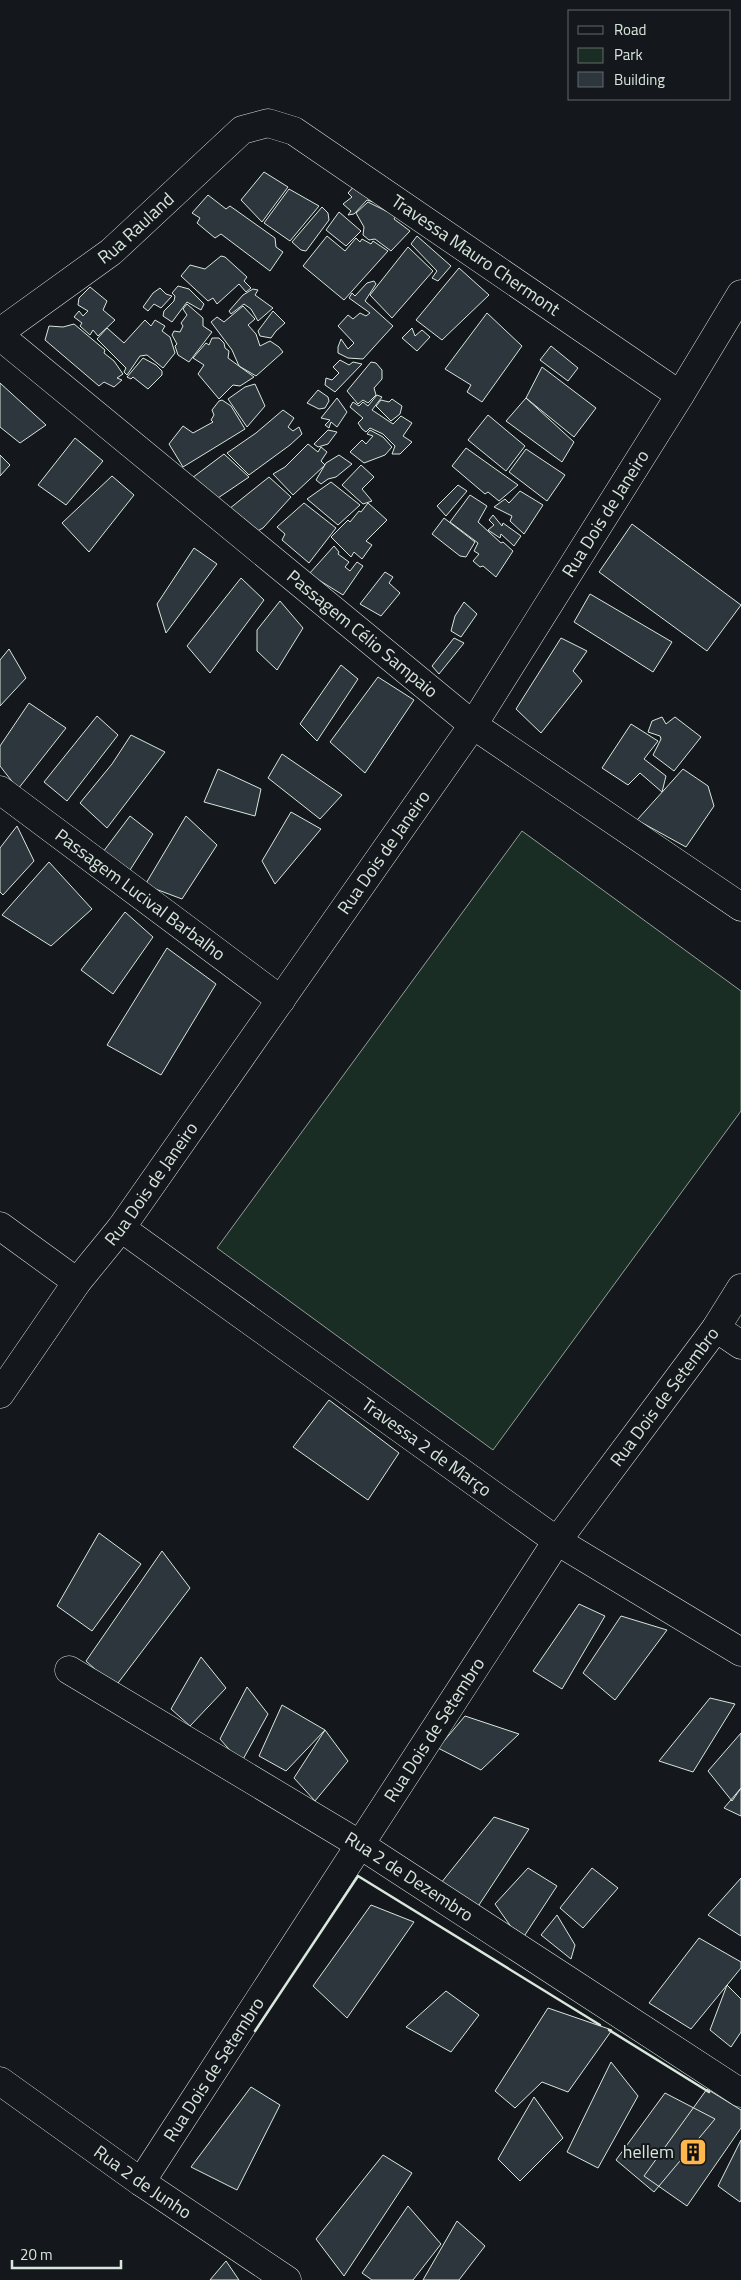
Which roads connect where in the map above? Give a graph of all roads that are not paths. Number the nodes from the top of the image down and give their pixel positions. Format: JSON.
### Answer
{"nodes":[{"id":1,"x":268,"y":123,"type":"joint"},
{"id":2,"x":741,"y":294,"type":"edge"},
{"id":3,"x":0,"y":332,"type":"edge"},
{"id":4,"x":0,"y":336,"type":"edge"},
{"id":5,"x":680,"y":395,"type":"junction"},
{"id":6,"x":473,"y":726,"type":"junction"},
{"id":7,"x":0,"y":790,"type":"edge"},
{"id":8,"x":741,"y":907,"type":"edge"},
{"id":9,"x":281,"y":1000,"type":"junction"},
{"id":10,"x":0,"y":1226,"type":"edge"},
{"id":11,"x":121,"y":1228,"type":"junction"},
{"id":12,"x":77,"y":1282,"type":"junction"},
{"id":13,"x":741,"y":1288,"type":"edge"},
{"id":14,"x":716,"y":1328,"type":"junction"},
{"id":15,"x":741,"y":1345,"type":"edge"},
{"id":16,"x":0,"y":1394,"type":"edge"},
{"id":17,"x":557,"y":1540,"type":"junction"},
{"id":18,"x":741,"y":1652,"type":"edge"},
{"id":19,"x":69,"y":1670,"type":"dead end"},
{"id":20,"x":359,"y":1844,"type":"junction"},
{"id":21,"x":0,"y":2081,"type":"edge"},
{"id":22,"x":741,"y":2093,"type":"edge"},
{"id":23,"x":141,"y":2182,"type":"junction"},
{"id":24,"x":287,"y":2280,"type":"edge"}],
"edges":[{"from":1,"to":3,"type":"street","name":"Rua Rauland"},
{"from":1,"to":5,"type":"street","name":"Travessa Mauro Chermont"},
{"from":2,"to":5,"type":"street","name":"Rua Dois de Janeiro"},
{"from":4,"to":6,"type":"street","name":"Passagem Célio Sampaio"},
{"from":5,"to":6,"type":"street","name":"Rua Dois de Janeiro"},
{"from":6,"to":8,"type":"street","name":"Passagem Célio Sampaio"},
{"from":6,"to":9,"type":"street","name":"Rua Dois de Janeiro"},
{"from":7,"to":9,"type":"street","name":"Passagem Lucival Barbalho"},
{"from":9,"to":11,"type":"street","name":"Rua Dois de Janeiro"},
{"from":10,"to":12,"type":"street"},
{"from":11,"to":12,"type":"street","name":"Rua Dois de Janeiro"},
{"from":11,"to":17,"type":"street","name":"Travessa 2 de Março"},
{"from":12,"to":16,"type":"street","name":"Rua Dois de Janeiro"},
{"from":13,"to":14,"type":"street","name":"Rua Dois de Setembro"},
{"from":14,"to":15,"type":"street"},
{"from":14,"to":17,"type":"street","name":"Rua Dois de Setembro"},
{"from":17,"to":18,"type":"street","name":"Travessa 2 de Março"},
{"from":17,"to":20,"type":"street","name":"Rua Dois de Setembro"},
{"from":19,"to":20,"type":"street","name":"Rua 2 de Dezembro"},
{"from":20,"to":22,"type":"street","name":"Rua 2 de Dezembro"},
{"from":20,"to":23,"type":"street","name":"Rua Dois de Setembro"},
{"from":21,"to":23,"type":"street","name":"Rua 2 de Junho"},
{"from":23,"to":24,"type":"street","name":"Rua 2 de Junho"}]}
